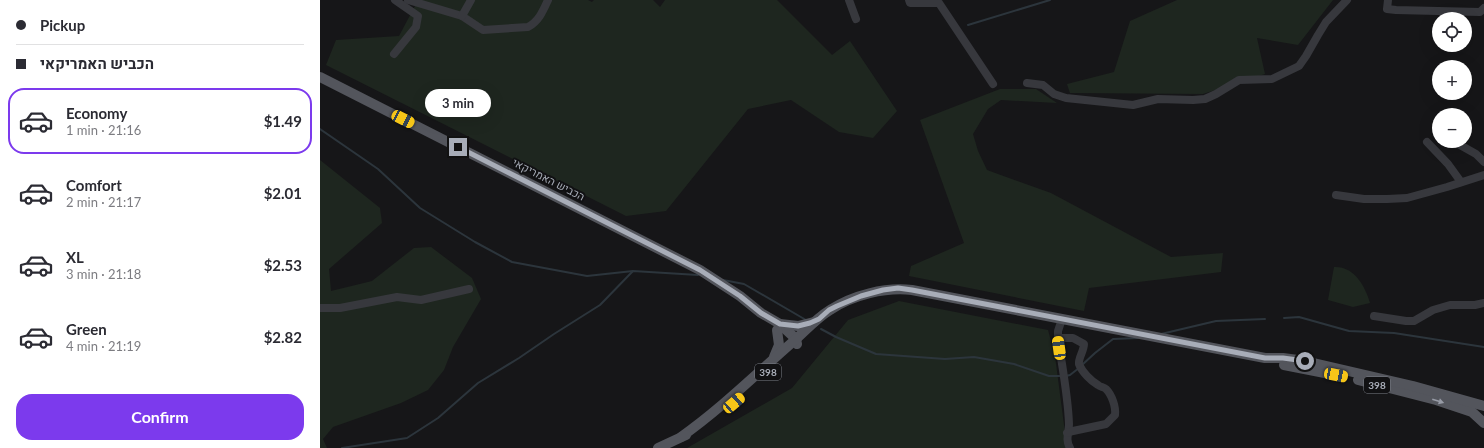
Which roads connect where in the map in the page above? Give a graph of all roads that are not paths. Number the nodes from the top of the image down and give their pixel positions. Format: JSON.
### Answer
{"nodes":[{"id":1,"x":395,"y":0,"type":"edge"},
{"id":2,"x":408,"y":0,"type":"edge"},
{"id":3,"x":471,"y":0,"type":"edge"},
{"id":4,"x":548,"y":0,"type":"edge"},
{"id":5,"x":849,"y":0,"type":"edge"},
{"id":6,"x":909,"y":0,"type":"edge"},
{"id":7,"x":1347,"y":0,"type":"edge"},
{"id":8,"x":1388,"y":0,"type":"edge"},
{"id":9,"x":1484,"y":8,"type":"edge"},
{"id":10,"x":462,"y":16,"type":"junction"},
{"id":11,"x":856,"y":19,"type":"dead end"},
{"id":12,"x":394,"y":54,"type":"dead end"},
{"id":13,"x":320,"y":77,"type":"edge"},
{"id":14,"x":1027,"y":83,"type":"dead end"},
{"id":15,"x":993,"y":84,"type":"dead end"},
{"id":16,"x":1428,"y":142,"type":"dead end"},
{"id":17,"x":1465,"y":148,"type":"edge"},
{"id":18,"x":1484,"y":162,"type":"edge"},
{"id":19,"x":1484,"y":175,"type":"edge"},
{"id":20,"x":1461,"y":182,"type":"junction"},
{"id":21,"x":1336,"y":195,"type":"dead end"},
{"id":22,"x":469,"y":289,"type":"dead end"},
{"id":23,"x":851,"y":300,"type":"junction"},
{"id":24,"x":1484,"y":303,"type":"edge"},
{"id":25,"x":320,"y":308,"type":"edge"},
{"id":26,"x":1374,"y":316,"type":"dead end"},
{"id":27,"x":819,"y":319,"type":"junction"},
{"id":28,"x":1062,"y":319,"type":"junction"},
{"id":29,"x":778,"y":327,"type":"junction"},
{"id":30,"x":1058,"y":338,"type":"junction"},
{"id":31,"x":795,"y":343,"type":"junction"},
{"id":32,"x":774,"y":358,"type":"junction"},
{"id":33,"x":1412,"y":390,"type":"junction"},
{"id":34,"x":1484,"y":406,"type":"edge"},
{"id":35,"x":1484,"y":416,"type":"edge"},
{"id":36,"x":1484,"y":422,"type":"edge"},
{"id":37,"x":1067,"y":433,"type":"junction"},
{"id":38,"x":680,"y":437,"type":"junction"},
{"id":39,"x":658,"y":448,"type":"edge"},
{"id":40,"x":1070,"y":448,"type":"edge"}],
"edges":[{"from":1,"to":12,"type":"street"},
{"from":2,"to":10,"type":"street"},
{"from":3,"to":10,"type":"street"},
{"from":4,"to":10,"type":"street"},
{"from":5,"to":11,"type":"street"},
{"from":6,"to":15,"type":"street"},
{"from":7,"to":14,"type":"street"},
{"from":8,"to":9,"type":"street"},
{"from":13,"to":29,"type":"main road","name":"הכביש האמריקאי"},
{"from":16,"to":20,"type":"street"},
{"from":17,"to":18,"type":"street"},
{"from":19,"to":20,"type":"street"},
{"from":20,"to":21,"type":"street"},
{"from":22,"to":25,"type":"street"},
{"from":23,"to":27,"type":"main road","number":"398"},
{"from":23,"to":28,"type":"main road","number":"398"},
{"from":23,"to":31,"type":"main road","number":"398"},
{"from":24,"to":26,"type":"street"},
{"from":27,"to":29,"type":"main road"},
{"from":27,"to":31,"type":"main road","number":"398"},
{"from":28,"to":30,"type":"street"},
{"from":28,"to":33,"type":"main road","number":"398"},
{"from":29,"to":31,"type":"main road"},
{"from":29,"to":32,"type":"main road"},
{"from":30,"to":37,"type":"street"},
{"from":30,"to":37,"type":"street"},
{"from":31,"to":32,"type":"main road","number":"398"},
{"from":31,"to":38,"type":"main road","number":"398"},
{"from":32,"to":38,"type":"main road","number":"398"},
{"from":33,"to":34,"type":"main road","number":"398"},
{"from":33,"to":36,"type":"main road","number":"398","one_way":true},
{"from":35,"to":36,"type":"main road","number":"398"},
{"from":37,"to":40,"type":"street"},
{"from":38,"to":39,"type":"main road","number":"398"}]}
